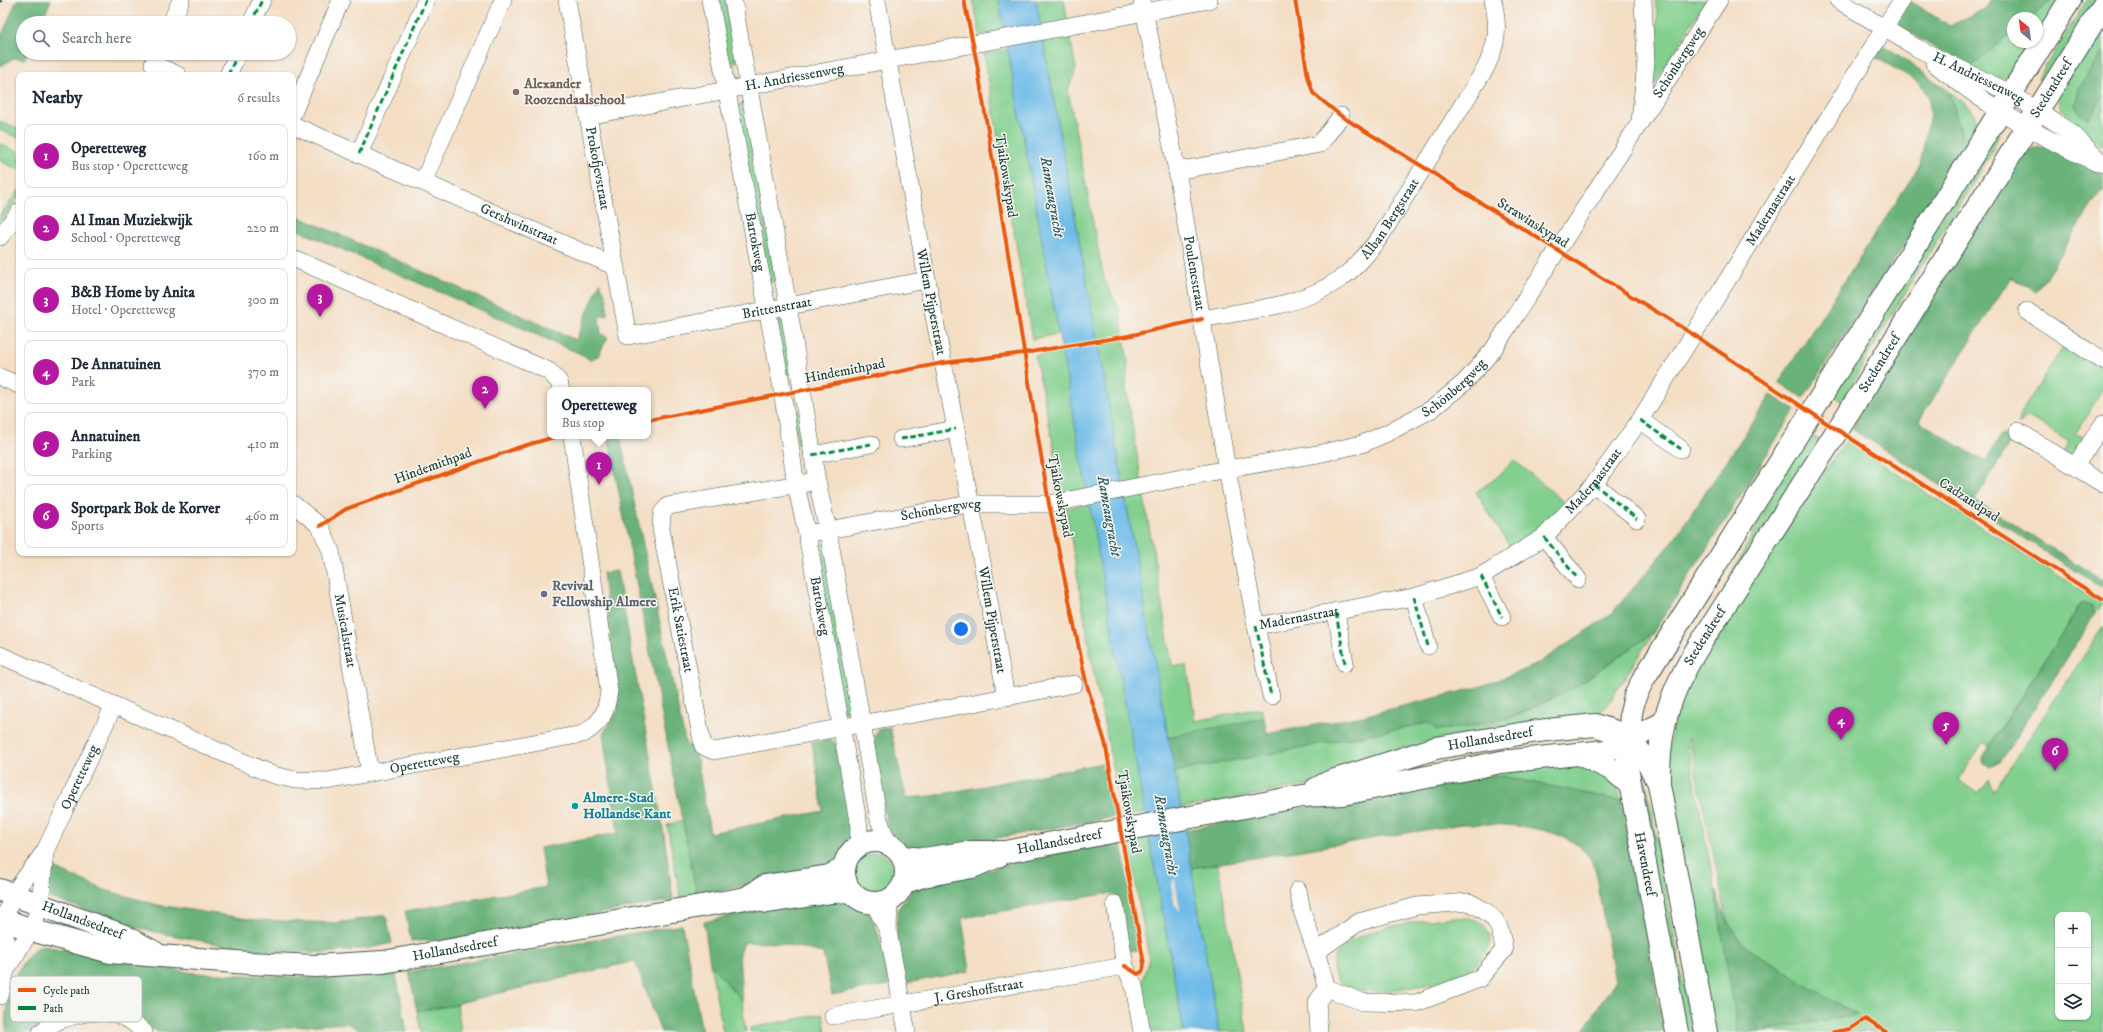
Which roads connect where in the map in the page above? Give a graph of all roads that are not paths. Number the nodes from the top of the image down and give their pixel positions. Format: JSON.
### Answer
{"nodes":[{"id":1,"x":181,"y":0,"type":"edge"},
{"id":2,"x":262,"y":0,"type":"edge"},
{"id":3,"x":342,"y":0,"type":"edge"},
{"id":4,"x":426,"y":0,"type":"edge"},
{"id":5,"x":503,"y":0,"type":"edge"},
{"id":6,"x":568,"y":0,"type":"edge"},
{"id":7,"x":710,"y":0,"type":"edge"},
{"id":8,"x":733,"y":0,"type":"edge"},
{"id":9,"x":877,"y":0,"type":"edge"},
{"id":10,"x":1209,"y":0,"type":"edge"},
{"id":11,"x":1493,"y":0,"type":"edge"},
{"id":12,"x":1642,"y":0,"type":"edge"},
{"id":13,"x":1719,"y":0,"type":"edge"},
{"id":14,"x":1838,"y":0,"type":"edge"},
{"id":15,"x":1902,"y":0,"type":"edge"},
{"id":16,"x":2070,"y":0,"type":"edge"},
{"id":17,"x":1143,"y":6,"type":"edge"},
{"id":18,"x":2103,"y":6,"type":"edge"},
{"id":19,"x":174,"y":16,"type":"edge"},
{"id":20,"x":254,"y":16,"type":"edge"},
{"id":21,"x":1884,"y":28,"type":"junction"},
{"id":22,"x":155,"y":60,"type":"edge"},
{"id":23,"x":235,"y":60,"type":"edge"},
{"id":24,"x":888,"y":60,"type":"junction"},
{"id":25,"x":171,"y":72,"type":"edge"},
{"id":26,"x":229,"y":72,"type":"edge"},
{"id":27,"x":750,"y":85,"type":"junction"},
{"id":28,"x":726,"y":90,"type":"junction"},
{"id":29,"x":2007,"y":102,"type":"junction"},
{"id":30,"x":296,"y":105,"type":"edge"},
{"id":31,"x":588,"y":116,"type":"junction"},
{"id":32,"x":1341,"y":116,"type":"dead end"},
{"id":33,"x":2032,"y":118,"type":"junction"},
{"id":34,"x":1639,"y":125,"type":"junction"},
{"id":35,"x":296,"y":126,"type":"edge"},
{"id":36,"x":359,"y":154,"type":"junction"},
{"id":37,"x":2103,"y":165,"type":"edge"},
{"id":38,"x":1177,"y":171,"type":"junction"},
{"id":39,"x":423,"y":182,"type":"junction"},
{"id":40,"x":16,"y":216,"type":"edge"},
{"id":41,"x":0,"y":237,"type":"edge"},
{"id":42,"x":296,"y":259,"type":"edge"},
{"id":43,"x":616,"y":267,"type":"junction"},
{"id":44,"x":927,"y":280,"type":"junction"},
{"id":45,"x":788,"y":305,"type":"junction"},
{"id":46,"x":767,"y":310,"type":"junction"},
{"id":47,"x":2027,"y":311,"type":"dead end"},
{"id":48,"x":1202,"y":319,"type":"junction"},
{"id":49,"x":628,"y":336,"type":"joint"},
{"id":50,"x":2103,"y":361,"type":"edge"},
{"id":51,"x":0,"y":377,"type":"edge"},
{"id":52,"x":16,"y":384,"type":"edge"},
{"id":53,"x":560,"y":387,"type":"edge"},
{"id":54,"x":1640,"y":420,"type":"junction"},
{"id":55,"x":2103,"y":424,"type":"edge"},
{"id":56,"x":956,"y":429,"type":"junction"},
{"id":57,"x":2018,"y":431,"type":"dead end"},
{"id":58,"x":572,"y":439,"type":"edge"},
{"id":59,"x":900,"y":439,"type":"dead end"},
{"id":60,"x":871,"y":444,"type":"dead end"},
{"id":61,"x":1681,"y":449,"type":"dead end"},
{"id":62,"x":812,"y":455,"type":"junction"},
{"id":63,"x":2075,"y":466,"type":"junction"},
{"id":64,"x":1227,"y":469,"type":"junction"},
{"id":65,"x":817,"y":482,"type":"junction"},
{"id":66,"x":1594,"y":484,"type":"junction"},
{"id":67,"x":2103,"y":484,"type":"edge"},
{"id":68,"x":796,"y":485,"type":"junction"},
{"id":69,"x":969,"y":504,"type":"junction"},
{"id":70,"x":296,"y":506,"type":"edge"},
{"id":71,"x":1637,"y":519,"type":"dead end"},
{"id":72,"x":828,"y":531,"type":"junction"},
{"id":73,"x":807,"y":534,"type":"junction"},
{"id":74,"x":1544,"y":537,"type":"junction"},
{"id":75,"x":1481,"y":576,"type":"junction"},
{"id":76,"x":1578,"y":579,"type":"dead end"},
{"id":77,"x":1414,"y":598,"type":"junction"},
{"id":78,"x":1336,"y":613,"type":"junction"},
{"id":79,"x":1502,"y":617,"type":"dead end"},
{"id":80,"x":1256,"y":626,"type":"junction"},
{"id":81,"x":1428,"y":646,"type":"dead end"},
{"id":82,"x":0,"y":655,"type":"edge"},
{"id":83,"x":1346,"y":663,"type":"dead end"},
{"id":84,"x":1074,"y":684,"type":"dead end"},
{"id":85,"x":1271,"y":696,"type":"dead end"},
{"id":86,"x":1635,"y":696,"type":"junction"},
{"id":87,"x":1006,"y":697,"type":"junction"},
{"id":88,"x":114,"y":705,"type":"junction"},
{"id":89,"x":861,"y":723,"type":"junction"},
{"id":90,"x":1663,"y":723,"type":"junction"},
{"id":91,"x":1595,"y":725,"type":"junction"},
{"id":92,"x":840,"y":727,"type":"junction"},
{"id":93,"x":1628,"y":741,"type":"junction"},
{"id":94,"x":1581,"y":755,"type":"junction"},
{"id":95,"x":370,"y":773,"type":"junction"},
{"id":96,"x":1628,"y":783,"type":"junction"},
{"id":97,"x":1660,"y":784,"type":"junction"},
{"id":98,"x":1302,"y":796,"type":"junction"},
{"id":99,"x":858,"y":846,"type":"junction"},
{"id":100,"x":895,"y":850,"type":"junction"},
{"id":101,"x":45,"y":851,"type":"junction"},
{"id":102,"x":1006,"y":852,"type":"junction"},
{"id":103,"x":844,"y":869,"type":"junction"},
{"id":104,"x":905,"y":882,"type":"junction"},
{"id":105,"x":1298,"y":890,"type":"dead end"},
{"id":106,"x":851,"y":891,"type":"junction"},
{"id":107,"x":6,"y":892,"type":"edge"},
{"id":108,"x":746,"y":898,"type":"junction"},
{"id":109,"x":881,"y":902,"type":"junction"},
{"id":110,"x":1115,"y":904,"type":"dead end"},
{"id":111,"x":40,"y":906,"type":"junction"},
{"id":112,"x":2,"y":919,"type":"edge"},
{"id":113,"x":31,"y":930,"type":"junction"},
{"id":114,"x":1316,"y":952,"type":"junction"},
{"id":115,"x":162,"y":956,"type":"junction"},
{"id":116,"x":1125,"y":966,"type":"junction"},
{"id":117,"x":6,"y":970,"type":"junction"},
{"id":118,"x":1327,"y":988,"type":"junction"},
{"id":119,"x":0,"y":996,"type":"edge"},
{"id":120,"x":902,"y":1004,"type":"junction"},
{"id":121,"x":833,"y":1016,"type":"dead end"},
{"id":122,"x":58,"y":1022,"type":"edge"},
{"id":123,"x":132,"y":1022,"type":"edge"},
{"id":124,"x":41,"y":1032,"type":"edge"},
{"id":125,"x":144,"y":1032,"type":"edge"},
{"id":126,"x":908,"y":1032,"type":"edge"},
{"id":127,"x":1142,"y":1032,"type":"edge"},
{"id":128,"x":1319,"y":1032,"type":"edge"},
{"id":129,"x":1677,"y":1032,"type":"edge"},
{"id":130,"x":1706,"y":1032,"type":"edge"}],
"edges":[{"from":1,"to":19,"type":"street"},
{"from":2,"to":20,"type":"street"},
{"from":3,"to":30,"type":"street"},
{"from":4,"to":36,"type":"street"},
{"from":5,"to":39,"type":"street"},
{"from":6,"to":31,"type":"street","name":"Prokofjevstraat"},
{"from":7,"to":28,"type":"street","name":"Bartokweg"},
{"from":8,"to":27,"type":"street","name":"Bartokweg"},
{"from":9,"to":24,"type":"street","name":"Willem Pijperstraat"},
{"from":10,"to":17,"type":"street"},
{"from":11,"to":48,"type":"street","name":"Alban Bergstraat"},
{"from":12,"to":34,"type":"street","name":"Schönbergweg"},
{"from":13,"to":34,"type":"street","name":"Schönbergweg"},
{"from":14,"to":21,"type":"street","name":"H. Andriessenweg"},
{"from":15,"to":21,"type":"street","name":"Madernastraat"},
{"from":16,"to":29,"type":"main road","name":"Stedendreef"},
{"from":17,"to":24,"type":"street","name":"H. Andriessenweg"},
{"from":17,"to":38,"type":"street","name":"Poulencstraat"},
{"from":18,"to":33,"type":"main road","name":"Stedendreef"},
{"from":21,"to":29,"type":"street","name":"H. Andriessenweg"},
{"from":21,"to":54,"type":"street","name":"Madernastraat"},
{"from":22,"to":25,"type":"street"},
{"from":23,"to":26,"type":"street"},
{"from":24,"to":27,"type":"street","name":"H. Andriessenweg"},
{"from":24,"to":44,"type":"street","name":"Willem Pijperstraat"},
{"from":27,"to":28,"type":"street","name":"H. Andriessenweg"},
{"from":27,"to":45,"type":"street","name":"Bartokweg"},
{"from":28,"to":31,"type":"street","name":"H. Andriessenweg"},
{"from":28,"to":46,"type":"street","name":"Bartokweg"},
{"from":29,"to":33,"type":"street","name":"H. Andriessenweg"},
{"from":29,"to":86,"type":"main road","name":"Stedendreef"},
{"from":31,"to":43,"type":"street","name":"Prokofjevstraat"},
{"from":32,"to":38,"type":"street"},
{"from":33,"to":37,"type":"street","name":"H. Andriessenweg"},
{"from":33,"to":90,"type":"main road","name":"Stedendreef"},
{"from":34,"to":64,"type":"street","name":"Schönbergweg"},
{"from":35,"to":36,"type":"street","name":"Gershwinstraat"},
{"from":36,"to":39,"type":"street","name":"Gershwinstraat"},
{"from":38,"to":48,"type":"street","name":"Poulencstraat"},
{"from":39,"to":43,"type":"street","name":"Gershwinstraat"},
{"from":40,"to":41,"type":"street"},
{"from":42,"to":53,"type":"street"},
{"from":43,"to":49,"type":"street","name":"Prokofjevstraat"},
{"from":44,"to":45,"type":"street","name":"Brittenstraat"},
{"from":44,"to":56,"type":"street","name":"Willem Pijperstraat"},
{"from":45,"to":46,"type":"street","name":"Brittenstraat"},
{"from":45,"to":62,"type":"street","name":"Bartokweg"},
{"from":46,"to":49,"type":"street","name":"Brittenstraat"},
{"from":46,"to":68,"type":"street","name":"Bartokweg"},
{"from":47,"to":50,"type":"street"},
{"from":48,"to":64,"type":"street","name":"Poulencstraat"},
{"from":51,"to":52,"type":"street"},
{"from":54,"to":61,"type":"street"},
{"from":54,"to":66,"type":"street","name":"Madernastraat"},
{"from":55,"to":63,"type":"street"},
{"from":56,"to":59,"type":"street"},
{"from":56,"to":69,"type":"street","name":"Willem Pijperstraat"},
{"from":57,"to":63,"type":"street"},
{"from":58,"to":95,"type":"street","name":"Operetteweg"},
{"from":60,"to":62,"type":"street"},
{"from":62,"to":65,"type":"street","name":"Bartokweg"},
{"from":63,"to":67,"type":"street"},
{"from":64,"to":69,"type":"street","name":"Schönbergweg"},
{"from":64,"to":80,"type":"street","name":"Madernastraat"},
{"from":65,"to":68,"type":"street"},
{"from":65,"to":72,"type":"street","name":"Bartokweg"},
{"from":66,"to":71,"type":"street"},
{"from":66,"to":74,"type":"street","name":"Madernastraat"},
{"from":68,"to":73,"type":"street","name":"Bartokweg"},
{"from":68,"to":92,"type":"street","name":"Erik Satiestraat"},
{"from":69,"to":72,"type":"street","name":"Schönbergweg"},
{"from":69,"to":87,"type":"street","name":"Willem Pijperstraat"},
{"from":70,"to":95,"type":"street","name":"Musicalstraat"},
{"from":72,"to":73,"type":"street","name":"Schönbergweg"},
{"from":72,"to":89,"type":"street","name":"Bartokweg"},
{"from":73,"to":92,"type":"street","name":"Bartokweg"},
{"from":74,"to":75,"type":"street","name":"Madernastraat"},
{"from":74,"to":76,"type":"street"},
{"from":75,"to":77,"type":"street","name":"Madernastraat"},
{"from":75,"to":79,"type":"street"},
{"from":77,"to":78,"type":"street","name":"Madernastraat"},
{"from":77,"to":81,"type":"street"},
{"from":78,"to":80,"type":"street","name":"Madernastraat"},
{"from":78,"to":83,"type":"street"},
{"from":80,"to":85,"type":"street"},
{"from":82,"to":88,"type":"street","name":"Operetteweg"},
{"from":84,"to":87,"type":"street"},
{"from":86,"to":91,"type":"main road"},
{"from":86,"to":93,"type":"main road","name":"Havendreef"},
{"from":87,"to":89,"type":"street"},
{"from":88,"to":95,"type":"street","name":"Operetteweg"},
{"from":88,"to":101,"type":"street","name":"Operetteweg"},
{"from":89,"to":92,"type":"street"},
{"from":89,"to":100,"type":"street","name":"Bartokweg"},
{"from":90,"to":93,"type":"main road"},
{"from":90,"to":97,"type":"main road","name":"Stedendreef"},
{"from":91,"to":93,"type":"main road","name":"Hollandsedreef"},
{"from":91,"to":98,"type":"main road","name":"Hollandsedreef"},
{"from":92,"to":99,"type":"street","name":"Bartokweg"},
{"from":93,"to":94,"type":"main road"},
{"from":93,"to":96,"type":"main road","name":"Havendreef"},
{"from":93,"to":97,"type":"main road","name":"Hollandsedreef"},
{"from":94,"to":96,"type":"main road"},
{"from":94,"to":98,"type":"main road","name":"Hollandsedreef"},
{"from":96,"to":129,"type":"main road","name":"Havendreef"},
{"from":97,"to":130,"type":"main road","name":"Havendreef"},
{"from":98,"to":102,"type":"main road","name":"Hollandsedreef"},
{"from":99,"to":100,"type":"main road"},
{"from":99,"to":103,"type":"main road"},
{"from":100,"to":102,"type":"main road","name":"Hollandsedreef"},
{"from":100,"to":104,"type":"main road"},
{"from":101,"to":107,"type":"street","name":"Operetteweg"},
{"from":101,"to":111,"type":"street","name":"Operetteweg"},
{"from":102,"to":104,"type":"main road","name":"Hollandsedreef"},
{"from":103,"to":106,"type":"main road"},
{"from":103,"to":108,"type":"main road","name":"Hollandsedreef"},
{"from":104,"to":109,"type":"main road"},
{"from":105,"to":114,"type":"street"},
{"from":106,"to":108,"type":"main road","name":"Hollandsedreef"},
{"from":106,"to":109,"type":"main road"},
{"from":107,"to":111,"type":"main road","name":"Hollandsedreef"},
{"from":107,"to":112,"type":"street"},
{"from":108,"to":115,"type":"main road","name":"Hollandsedreef"},
{"from":109,"to":120,"type":"street"},
{"from":110,"to":116,"type":"street"},
{"from":111,"to":113,"type":"street","name":"Operetteweg"},
{"from":111,"to":115,"type":"main road","name":"Hollandsedreef"},
{"from":112,"to":113,"type":"main road","name":"Hollandsedreef"},
{"from":112,"to":117,"type":"street"},
{"from":113,"to":115,"type":"main road","name":"Hollandsedreef"},
{"from":113,"to":117,"type":"street","name":"Operetteweg"},
{"from":114,"to":118,"type":"street"},
{"from":114,"to":118,"type":"street"},
{"from":116,"to":120,"type":"street","name":"J. Greshoffstraat"},
{"from":116,"to":127,"type":"street"},
{"from":117,"to":119,"type":"street"},
{"from":118,"to":128,"type":"street"},
{"from":120,"to":121,"type":"street","name":"J. Greshoffstraat"},
{"from":120,"to":126,"type":"street"},
{"from":122,"to":124,"type":"street"},
{"from":123,"to":125,"type":"street"}]}
